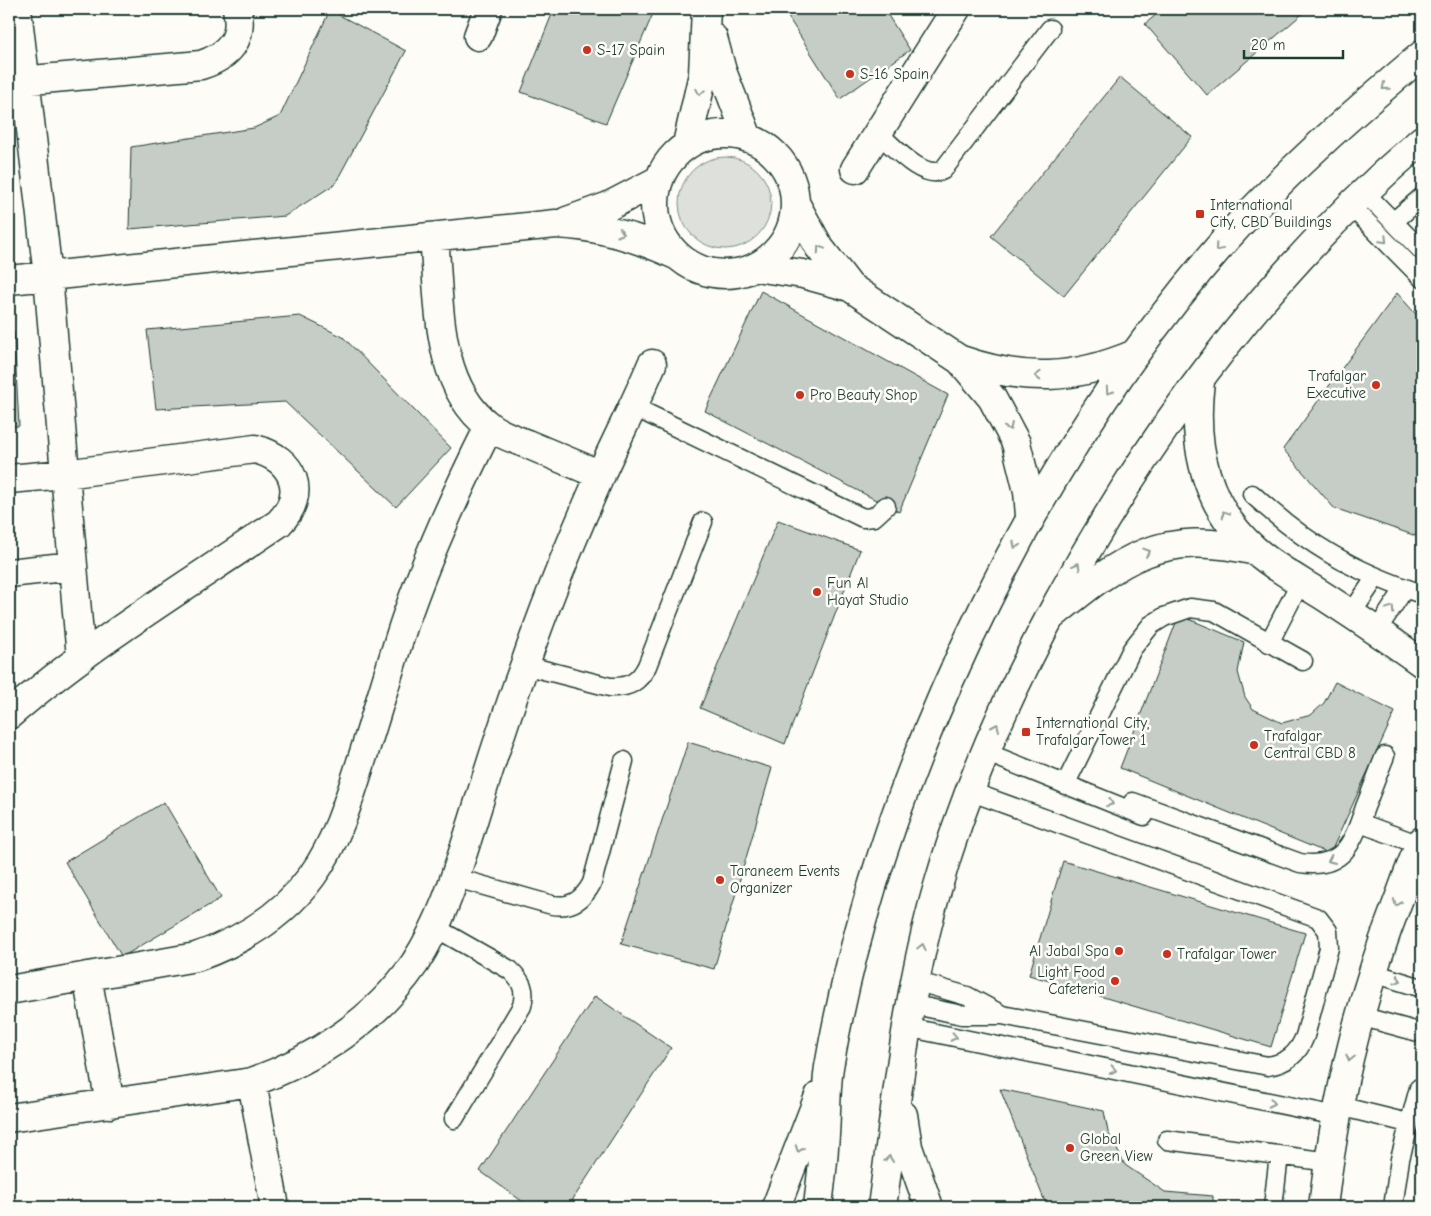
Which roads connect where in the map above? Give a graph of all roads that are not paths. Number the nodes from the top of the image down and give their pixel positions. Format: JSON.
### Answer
{"nodes":[{"id":1,"x":17,"y":9,"type":"edge"},
{"id":2,"x":237,"y":9,"type":"edge"},
{"id":3,"x":488,"y":9,"type":"edge"},
{"id":4,"x":707,"y":9,"type":"edge"},
{"id":5,"x":956,"y":9,"type":"edge"},
{"id":6,"x":1050,"y":29,"type":"dead end"},
{"id":7,"x":478,"y":36,"type":"dead end"},
{"id":8,"x":1422,"y":55,"type":"edge"},
{"id":9,"x":16,"y":81,"type":"edge"},
{"id":10,"x":878,"y":133,"type":"junction"},
{"id":11,"x":748,"y":138,"type":"junction"},
{"id":12,"x":1422,"y":140,"type":"edge"},
{"id":13,"x":687,"y":144,"type":"junction"},
{"id":14,"x":855,"y":169,"type":"dead end"},
{"id":15,"x":659,"y":180,"type":"junction"},
{"id":16,"x":1422,"y":197,"type":"edge"},
{"id":17,"x":1357,"y":199,"type":"junction"},
{"id":18,"x":795,"y":203,"type":"junction"},
{"id":19,"x":1393,"y":222,"type":"junction"},
{"id":20,"x":556,"y":224,"type":"junction"},
{"id":21,"x":434,"y":237,"type":"junction"},
{"id":22,"x":1422,"y":251,"type":"edge"},
{"id":23,"x":678,"y":256,"type":"junction"},
{"id":24,"x":755,"y":267,"type":"junction"},
{"id":25,"x":48,"y":276,"type":"junction"},
{"id":26,"x":1422,"y":278,"type":"edge"},
{"id":27,"x":9,"y":280,"type":"edge"},
{"id":28,"x":850,"y":287,"type":"junction"},
{"id":29,"x":1135,"y":354,"type":"junction"},
{"id":30,"x":960,"y":360,"type":"junction"},
{"id":31,"x":652,"y":364,"type":"dead end"},
{"id":32,"x":1200,"y":382,"type":"junction"},
{"id":33,"x":634,"y":407,"type":"junction"},
{"id":34,"x":489,"y":427,"type":"junction"},
{"id":35,"x":65,"y":474,"type":"junction"},
{"id":36,"x":601,"y":475,"type":"junction"},
{"id":37,"x":9,"y":479,"type":"edge"},
{"id":38,"x":1252,"y":494,"type":"dead end"},
{"id":39,"x":886,"y":506,"type":"dead end"},
{"id":40,"x":1030,"y":516,"type":"junction"},
{"id":41,"x":703,"y":522,"type":"dead end"},
{"id":42,"x":1256,"y":551,"type":"junction"},
{"id":43,"x":73,"y":566,"type":"junction"},
{"id":44,"x":9,"y":572,"type":"edge"},
{"id":45,"x":1376,"y":577,"type":"junction"},
{"id":46,"x":1301,"y":581,"type":"junction"},
{"id":47,"x":1405,"y":588,"type":"junction"},
{"id":48,"x":1422,"y":594,"type":"edge"},
{"id":49,"x":1351,"y":614,"type":"junction"},
{"id":50,"x":1049,"y":618,"type":"junction"},
{"id":51,"x":1377,"y":630,"type":"junction"},
{"id":52,"x":1269,"y":643,"type":"junction"},
{"id":53,"x":81,"y":658,"type":"junction"},
{"id":54,"x":1304,"y":661,"type":"dead end"},
{"id":55,"x":1422,"y":663,"type":"edge"},
{"id":56,"x":524,"y":666,"type":"junction"},
{"id":57,"x":9,"y":715,"type":"edge"},
{"id":58,"x":985,"y":752,"type":"junction"},
{"id":59,"x":1385,"y":756,"type":"dead end"},
{"id":60,"x":624,"y":761,"type":"dead end"},
{"id":61,"x":1065,"y":785,"type":"junction"},
{"id":62,"x":969,"y":791,"type":"junction"},
{"id":63,"x":1133,"y":802,"type":"dead end"},
{"id":64,"x":1360,"y":823,"type":"junction"},
{"id":65,"x":1221,"y":847,"type":"dead end"},
{"id":66,"x":1419,"y":856,"type":"edge"},
{"id":67,"x":456,"y":878,"type":"junction"},
{"id":68,"x":436,"y":928,"type":"junction"},
{"id":69,"x":1373,"y":972,"type":"junction"},
{"id":70,"x":87,"y":976,"type":"junction"},
{"id":71,"x":1422,"y":988,"type":"edge"},
{"id":72,"x":9,"y":990,"type":"edge"},
{"id":73,"x":910,"y":1004,"type":"junction"},
{"id":74,"x":1002,"y":1015,"type":"junction"},
{"id":75,"x":1360,"y":1016,"type":"junction"},
{"id":76,"x":1422,"y":1034,"type":"edge"},
{"id":77,"x":829,"y":1071,"type":"junction"},
{"id":78,"x":252,"y":1082,"type":"junction"},
{"id":79,"x":897,"y":1082,"type":"junction"},
{"id":80,"x":1419,"y":1088,"type":"dead end"},
{"id":81,"x":110,"y":1104,"type":"junction"},
{"id":82,"x":1338,"y":1111,"type":"junction"},
{"id":83,"x":9,"y":1118,"type":"edge"},
{"id":84,"x":454,"y":1119,"type":"dead end"},
{"id":85,"x":1408,"y":1123,"type":"junction"},
{"id":86,"x":1167,"y":1140,"type":"dead end"},
{"id":87,"x":1279,"y":1155,"type":"junction"},
{"id":88,"x":1329,"y":1162,"type":"junction"},
{"id":89,"x":275,"y":1207,"type":"edge"},
{"id":90,"x":776,"y":1207,"type":"edge"},
{"id":91,"x":818,"y":1207,"type":"edge"},
{"id":92,"x":882,"y":1207,"type":"edge"},
{"id":93,"x":929,"y":1207,"type":"edge"},
{"id":94,"x":1273,"y":1207,"type":"edge"},
{"id":95,"x":1323,"y":1207,"type":"edge"},
{"id":96,"x":1394,"y":1207,"type":"edge"}],
"edges":[{"from":1,"to":9,"type":"street"},
{"from":2,"to":9,"type":"street"},
{"from":3,"to":7,"type":"street"},
{"from":4,"to":11,"type":"street"},
{"from":4,"to":13,"type":"street","one_way":true},
{"from":5,"to":10,"type":"street"},
{"from":6,"to":10,"type":"lane"},
{"from":8,"to":29,"type":"street","one_way":true},
{"from":9,"to":25,"type":"street"},
{"from":10,"to":14,"type":"street"},
{"from":11,"to":13,"type":"street"},
{"from":11,"to":18,"type":"street"},
{"from":12,"to":17,"type":"street"},
{"from":13,"to":15,"type":"street"},
{"from":15,"to":20,"type":"street"},
{"from":15,"to":23,"type":"street"},
{"from":16,"to":19,"type":"lane"},
{"from":17,"to":19,"type":"lane"},
{"from":17,"to":26,"type":"lane","one_way":true},
{"from":17,"to":32,"type":"street"},
{"from":18,"to":24,"type":"street"},
{"from":28,"to":18,"type":"street","one_way":true},
{"from":19,"to":22,"type":"lane"},
{"from":20,"to":21,"type":"street"},
{"from":20,"to":23,"type":"street","one_way":true},
{"from":21,"to":25,"type":"street"},
{"from":21,"to":34,"type":"street"},
{"from":23,"to":24,"type":"street"},
{"from":24,"to":28,"type":"street"},
{"from":25,"to":27,"type":"street"},
{"from":25,"to":35,"type":"street"},
{"from":28,"to":30,"type":"street"},
{"from":29,"to":30,"type":"street","one_way":true},
{"from":29,"to":40,"type":"street","one_way":true},
{"from":30,"to":40,"type":"street","one_way":true},
{"from":31,"to":33,"type":"street"},
{"from":42,"to":32,"type":"street","one_way":true},
{"from":50,"to":32,"type":"street","one_way":true},
{"from":33,"to":36,"type":"street"},
{"from":33,"to":39,"type":"lane"},
{"from":34,"to":36,"type":"street"},
{"from":34,"to":70,"type":"street"},
{"from":35,"to":37,"type":"street"},
{"from":35,"to":43,"type":"street"},
{"from":35,"to":53,"type":"street"},
{"from":36,"to":56,"type":"street"},
{"from":38,"to":45,"type":"lane"},
{"from":40,"to":77,"type":"street","one_way":true},
{"from":41,"to":56,"type":"lane"},
{"from":42,"to":46,"type":"street"},
{"from":50,"to":42,"type":"street","one_way":true},
{"from":43,"to":44,"type":"street"},
{"from":43,"to":53,"type":"street"},
{"from":45,"to":47,"type":"lane"},
{"from":45,"to":49,"type":"lane"},
{"from":46,"to":49,"type":"street"},
{"from":46,"to":52,"type":"lane"},
{"from":47,"to":48,"type":"lane"},
{"from":51,"to":47,"type":"lane","one_way":true},
{"from":49,"to":51,"type":"street"},
{"from":58,"to":50,"type":"street","one_way":true},
{"from":51,"to":55,"type":"street"},
{"from":52,"to":54,"type":"lane"},
{"from":52,"to":61,"type":"lane"},
{"from":53,"to":57,"type":"street"},
{"from":56,"to":67,"type":"street"},
{"from":58,"to":61,"type":"lane"},
{"from":58,"to":62,"type":"street"},
{"from":59,"to":64,"type":"lane"},
{"from":60,"to":67,"type":"lane"},
{"from":61,"to":65,"type":"lane","one_way":true},
{"from":73,"to":62,"type":"street","one_way":true},
{"from":62,"to":74,"type":"lane"},
{"from":64,"to":63,"type":"lane","one_way":true},
{"from":64,"to":66,"type":"lane"},
{"from":66,"to":69,"type":"street","one_way":true},
{"from":67,"to":68,"type":"street"},
{"from":68,"to":78,"type":"street"},
{"from":68,"to":84,"type":"lane"},
{"from":69,"to":71,"type":"lane","one_way":true},
{"from":69,"to":75,"type":"street"},
{"from":70,"to":72,"type":"street"},
{"from":70,"to":81,"type":"street"},
{"from":73,"to":74,"type":"lane"},
{"from":73,"to":74,"type":"lane"},
{"from":73,"to":79,"type":"street"},
{"from":73,"to":82,"type":"lane","one_way":true},
{"from":75,"to":76,"type":"lane"},
{"from":75,"to":82,"type":"street","one_way":true},
{"from":77,"to":90,"type":"street","one_way":true},
{"from":77,"to":91,"type":"street"},
{"from":78,"to":81,"type":"street"},
{"from":78,"to":89,"type":"street"},
{"from":92,"to":79,"type":"street","one_way":true},
{"from":79,"to":93,"type":"street"},
{"from":80,"to":85,"type":"lane"},
{"from":81,"to":83,"type":"street"},
{"from":82,"to":85,"type":"lane"},
{"from":82,"to":88,"type":"street"},
{"from":85,"to":96,"type":"lane"},
{"from":86,"to":87,"type":"lane"},
{"from":87,"to":88,"type":"lane"},
{"from":87,"to":94,"type":"lane"},
{"from":88,"to":95,"type":"street"}]}
